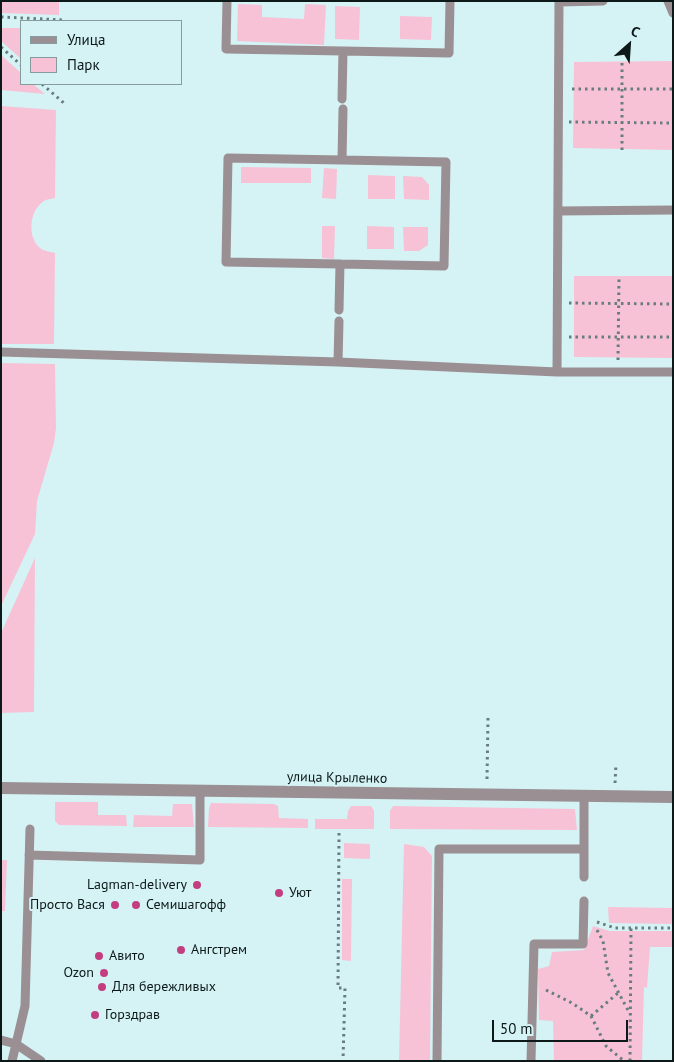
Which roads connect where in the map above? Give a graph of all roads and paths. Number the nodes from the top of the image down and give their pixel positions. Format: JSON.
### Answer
{"nodes":[{"id":1,"x":227,"y":1,"type":"edge"},
{"id":2,"x":450,"y":1,"type":"edge"},
{"id":3,"x":603,"y":1,"type":"edge"},
{"id":4,"x":668,"y":1,"type":"edge"},
{"id":5,"x":558,"y":2,"type":"edge"},
{"id":6,"x":673,"y":13,"type":"edge"},
{"id":7,"x":1,"y":17,"type":"edge"},
{"id":8,"x":64,"y":20,"type":"dead end"},
{"id":9,"x":1,"y":46,"type":"edge"},
{"id":10,"x":343,"y":51,"type":"junction"},
{"id":11,"x":622,"y":61,"type":"dead end"},
{"id":12,"x":20,"y":64,"type":"edge"},
{"id":13,"x":43,"y":85,"type":"edge"},
{"id":14,"x":558,"y":89,"type":"junction"},
{"id":15,"x":622,"y":89,"type":"junction"},
{"id":16,"x":673,"y":90,"type":"edge"},
{"id":17,"x":342,"y":98,"type":"dead end"},
{"id":18,"x":65,"y":104,"type":"dead end"},
{"id":19,"x":343,"y":110,"type":"dead end"},
{"id":20,"x":558,"y":122,"type":"junction"},
{"id":21,"x":622,"y":122,"type":"junction"},
{"id":22,"x":673,"y":123,"type":"edge"},
{"id":23,"x":622,"y":150,"type":"dead end"},
{"id":24,"x":342,"y":160,"type":"junction"},
{"id":25,"x":673,"y":210,"type":"edge"},
{"id":26,"x":558,"y":211,"type":"junction"},
{"id":27,"x":340,"y":264,"type":"junction"},
{"id":28,"x":619,"y":276,"type":"dead end"},
{"id":29,"x":557,"y":303,"type":"junction"},
{"id":30,"x":619,"y":304,"type":"junction"},
{"id":31,"x":673,"y":304,"type":"edge"},
{"id":32,"x":339,"y":310,"type":"dead end"},
{"id":33,"x":340,"y":321,"type":"dead end"},
{"id":34,"x":673,"y":336,"type":"edge"},
{"id":35,"x":557,"y":337,"type":"junction"},
{"id":36,"x":618,"y":337,"type":"junction"},
{"id":37,"x":1,"y":352,"type":"edge"},
{"id":38,"x":338,"y":362,"type":"junction"},
{"id":39,"x":557,"y":372,"type":"junction"},
{"id":40,"x":618,"y":372,"type":"junction"},
{"id":41,"x":673,"y":372,"type":"edge"},
{"id":42,"x":488,"y":718,"type":"dead end"},
{"id":43,"x":1,"y":788,"type":"edge"},
{"id":44,"x":200,"y":791,"type":"junction"},
{"id":45,"x":487,"y":795,"type":"junction"},
{"id":46,"x":584,"y":796,"type":"junction"},
{"id":47,"x":673,"y":797,"type":"edge"},
{"id":48,"x":30,"y":829,"type":"dead end"},
{"id":49,"x":339,"y":833,"type":"dead end"},
{"id":50,"x":584,"y":849,"type":"junction"},
{"id":51,"x":29,"y":855,"type":"junction"},
{"id":52,"x":584,"y":877,"type":"dead end"},
{"id":53,"x":584,"y":901,"type":"dead end"},
{"id":54,"x":631,"y":928,"type":"junction"},
{"id":55,"x":673,"y":928,"type":"edge"},
{"id":56,"x":533,"y":988,"type":"junction"},
{"id":57,"x":618,"y":993,"type":"junction"},
{"id":58,"x":629,"y":1012,"type":"junction"},
{"id":59,"x":591,"y":1016,"type":"junction"},
{"id":60,"x":1,"y":1040,"type":"edge"},
{"id":61,"x":16,"y":1044,"type":"junction"},
{"id":62,"x":12,"y":1061,"type":"edge"},
{"id":63,"x":41,"y":1061,"type":"edge"},
{"id":64,"x":343,"y":1061,"type":"edge"},
{"id":65,"x":437,"y":1061,"type":"edge"},
{"id":66,"x":531,"y":1061,"type":"edge"},
{"id":67,"x":624,"y":1061,"type":"edge"},
{"id":68,"x":630,"y":1061,"type":"edge"}],
"edges":[{"from":1,"to":10,"type":"lane"},
{"from":2,"to":10,"type":"lane"},
{"from":3,"to":5,"type":"lane"},
{"from":4,"to":6,"type":"lane"},
{"from":5,"to":14,"type":"lane"},
{"from":7,"to":8,"type":"path"},
{"from":9,"to":12,"type":"path"},
{"from":10,"to":17,"type":"lane"},
{"from":11,"to":15,"type":"path"},
{"from":13,"to":18,"type":"path"},
{"from":14,"to":15,"type":"path"},
{"from":14,"to":20,"type":"lane"},
{"from":15,"to":16,"type":"path"},
{"from":15,"to":21,"type":"path"},
{"from":19,"to":24,"type":"lane"},
{"from":20,"to":21,"type":"path"},
{"from":20,"to":26,"type":"lane"},
{"from":21,"to":22,"type":"path"},
{"from":21,"to":23,"type":"path"},
{"from":24,"to":27,"type":"lane"},
{"from":24,"to":27,"type":"lane"},
{"from":25,"to":26,"type":"lane"},
{"from":26,"to":29,"type":"lane"},
{"from":27,"to":32,"type":"lane"},
{"from":28,"to":30,"type":"path"},
{"from":29,"to":30,"type":"path"},
{"from":29,"to":35,"type":"lane"},
{"from":30,"to":31,"type":"path"},
{"from":30,"to":36,"type":"path"},
{"from":33,"to":38,"type":"lane"},
{"from":34,"to":36,"type":"path"},
{"from":35,"to":36,"type":"path"},
{"from":35,"to":39,"type":"lane"},
{"from":36,"to":40,"type":"path"},
{"from":37,"to":38,"type":"lane"},
{"from":38,"to":39,"type":"lane"},
{"from":39,"to":40,"type":"lane"},
{"from":40,"to":41,"type":"lane"},
{"from":42,"to":45,"type":"path"},
{"from":43,"to":44,"type":"street","name":"улица Крыленко"},
{"from":44,"to":45,"type":"street","name":"улица Крыленко"},
{"from":44,"to":51,"type":"lane"},
{"from":45,"to":46,"type":"street","name":"улица Крыленко"},
{"from":46,"to":47,"type":"street","name":"улица Крыленко"},
{"from":46,"to":50,"type":"lane"},
{"from":48,"to":51,"type":"lane"},
{"from":49,"to":64,"type":"path"},
{"from":50,"to":52,"type":"lane"},
{"from":50,"to":65,"type":"lane"},
{"from":51,"to":61,"type":"lane"},
{"from":53,"to":56,"type":"lane"},
{"from":54,"to":55,"type":"path"},
{"from":54,"to":57,"type":"path"},
{"from":54,"to":58,"type":"path"},
{"from":56,"to":59,"type":"path"},
{"from":56,"to":66,"type":"lane"},
{"from":57,"to":58,"type":"path"},
{"from":57,"to":59,"type":"path"},
{"from":58,"to":68,"type":"path"},
{"from":59,"to":67,"type":"path"},
{"from":60,"to":61,"type":"lane"},
{"from":61,"to":62,"type":"lane"},
{"from":61,"to":63,"type":"lane"}]}
